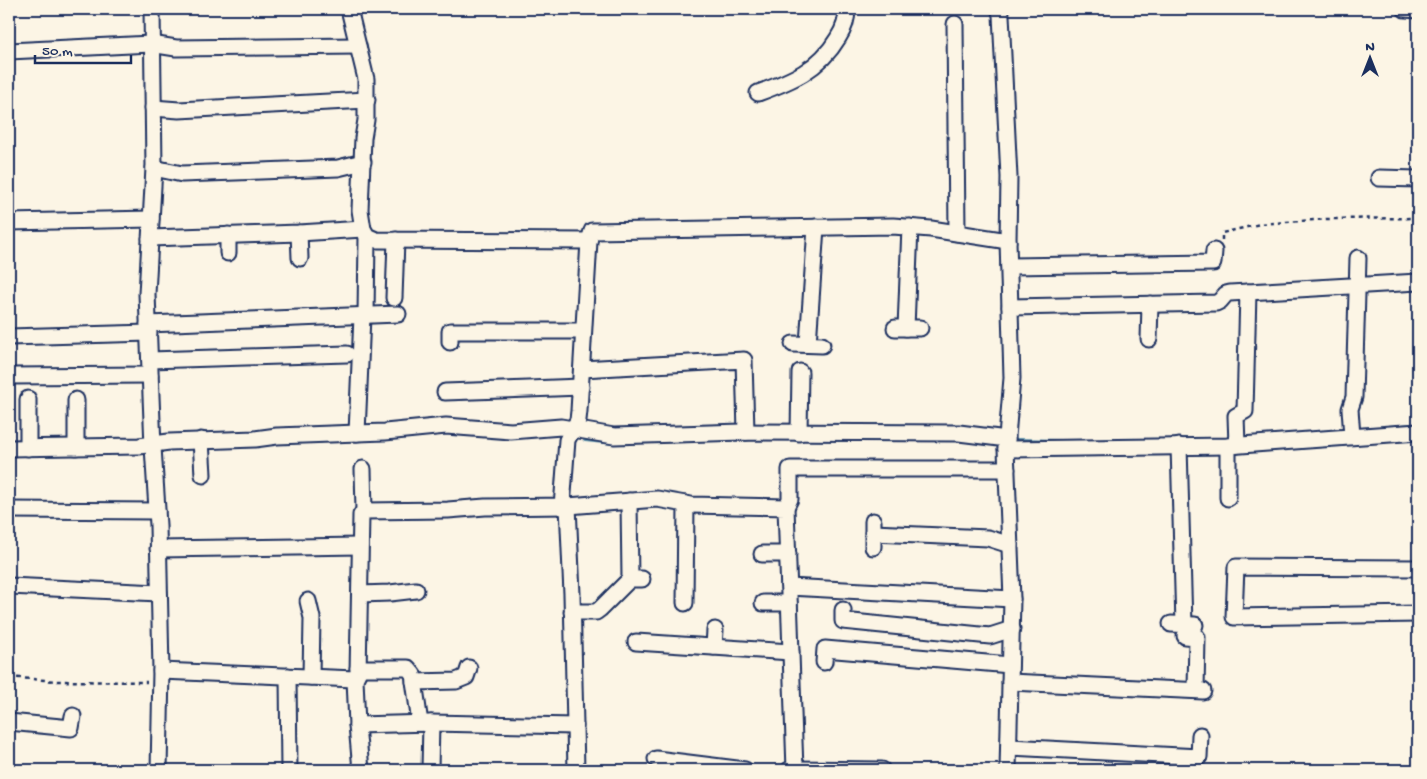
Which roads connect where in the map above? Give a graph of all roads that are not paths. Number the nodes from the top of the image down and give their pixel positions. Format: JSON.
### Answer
{"nodes":[{"id":1,"x":152,"y":9,"type":"edge"},
{"id":2,"x":349,"y":9,"type":"edge"},
{"id":3,"x":847,"y":9,"type":"edge"},
{"id":4,"x":999,"y":9,"type":"edge"},
{"id":5,"x":1405,"y":9,"type":"edge"},
{"id":6,"x":1418,"y":10,"type":"edge"},
{"id":7,"x":955,"y":24,"type":"dead end"},
{"id":8,"x":151,"y":44,"type":"junction"},
{"id":9,"x":358,"y":46,"type":"junction"},
{"id":10,"x":9,"y":51,"type":"edge"},
{"id":11,"x":758,"y":93,"type":"dead end"},
{"id":12,"x":367,"y":100,"type":"junction"},
{"id":13,"x":153,"y":108,"type":"junction"},
{"id":14,"x":363,"y":162,"type":"junction"},
{"id":15,"x":154,"y":168,"type":"junction"},
{"id":16,"x":1380,"y":178,"type":"dead end"},
{"id":17,"x":1418,"y":179,"type":"edge"},
{"id":18,"x":151,"y":219,"type":"junction"},
{"id":19,"x":9,"y":222,"type":"edge"},
{"id":20,"x":816,"y":227,"type":"junction"},
{"id":21,"x":910,"y":227,"type":"junction"},
{"id":22,"x":299,"y":233,"type":"junction"},
{"id":23,"x":365,"y":233,"type":"junction"},
{"id":24,"x":957,"y":233,"type":"junction"},
{"id":25,"x":228,"y":235,"type":"junction"},
{"id":26,"x":150,"y":238,"type":"junction"},
{"id":27,"x":396,"y":240,"type":"junction"},
{"id":28,"x":589,"y":241,"type":"junction"},
{"id":29,"x":1008,"y":241,"type":"junction"},
{"id":30,"x":1218,"y":247,"type":"road end"},
{"id":31,"x":228,"y":253,"type":"dead end"},
{"id":32,"x":300,"y":258,"type":"dead end"},
{"id":33,"x":1358,"y":258,"type":"dead end"},
{"id":34,"x":1009,"y":266,"type":"junction"},
{"id":35,"x":1418,"y":282,"type":"edge"},
{"id":36,"x":1358,"y":286,"type":"junction"},
{"id":37,"x":1248,"y":292,"type":"junction"},
{"id":38,"x":394,"y":298,"type":"dead end"},
{"id":39,"x":1150,"y":304,"type":"junction"},
{"id":40,"x":1010,"y":307,"type":"junction"},
{"id":41,"x":398,"y":314,"type":"dead end"},
{"id":42,"x":364,"y":316,"type":"junction"},
{"id":43,"x":907,"y":328,"type":"dead end"},
{"id":44,"x":149,"y":329,"type":"junction"},
{"id":45,"x":584,"y":330,"type":"junction"},
{"id":46,"x":9,"y":337,"type":"edge"},
{"id":47,"x":1149,"y":339,"type":"dead end"},
{"id":48,"x":450,"y":342,"type":"dead end"},
{"id":49,"x":792,"y":344,"type":"dead end"},
{"id":50,"x":339,"y":350,"type":"dead end"},
{"id":51,"x":150,"y":368,"type":"junction"},
{"id":52,"x":582,"y":369,"type":"junction"},
{"id":53,"x":800,"y":372,"type":"dead end"},
{"id":54,"x":9,"y":376,"type":"edge"},
{"id":55,"x":581,"y":387,"type":"junction"},
{"id":56,"x":445,"y":392,"type":"dead end"},
{"id":57,"x":28,"y":399,"type":"dead end"},
{"id":58,"x":76,"y":400,"type":"dead end"},
{"id":59,"x":1418,"y":417,"type":"edge"},
{"id":60,"x":573,"y":428,"type":"junction"},
{"id":61,"x":1351,"y":431,"type":"junction"},
{"id":62,"x":746,"y":432,"type":"junction"},
{"id":63,"x":1418,"y":432,"type":"edge"},
{"id":64,"x":357,"y":433,"type":"junction"},
{"id":65,"x":799,"y":433,"type":"junction"},
{"id":66,"x":201,"y":440,"type":"junction"},
{"id":67,"x":1234,"y":441,"type":"junction"},
{"id":68,"x":1006,"y":444,"type":"junction"},
{"id":69,"x":1179,"y":446,"type":"junction"},
{"id":70,"x":76,"y":447,"type":"junction"},
{"id":71,"x":9,"y":448,"type":"edge"},
{"id":72,"x":28,"y":448,"type":"junction"},
{"id":73,"x":153,"y":448,"type":"junction"},
{"id":74,"x":363,"y":469,"type":"dead end"},
{"id":75,"x":1007,"y":469,"type":"junction"},
{"id":76,"x":203,"y":474,"type":"dead end"},
{"id":77,"x":1228,"y":498,"type":"dead end"},
{"id":78,"x":629,"y":501,"type":"junction"},
{"id":79,"x":686,"y":504,"type":"junction"},
{"id":80,"x":565,"y":506,"type":"junction"},
{"id":81,"x":786,"y":507,"type":"junction"},
{"id":82,"x":9,"y":510,"type":"edge"},
{"id":83,"x":157,"y":511,"type":"junction"},
{"id":84,"x":364,"y":511,"type":"junction"},
{"id":85,"x":873,"y":534,"type":"dead end"},
{"id":86,"x":1010,"y":544,"type":"junction"},
{"id":87,"x":360,"y":546,"type":"junction"},
{"id":88,"x":158,"y":549,"type":"junction"},
{"id":89,"x":762,"y":554,"type":"dead end"},
{"id":90,"x":788,"y":554,"type":"junction"},
{"id":91,"x":1418,"y":568,"type":"edge"},
{"id":92,"x":9,"y":586,"type":"edge"},
{"id":93,"x":789,"y":587,"type":"junction"},
{"id":94,"x":416,"y":590,"type":"dead end"},
{"id":95,"x":158,"y":593,"type":"junction"},
{"id":96,"x":680,"y":593,"type":"dead end"},
{"id":97,"x":360,"y":594,"type":"junction"},
{"id":98,"x":1012,"y":599,"type":"junction"},
{"id":99,"x":308,"y":601,"type":"dead end"},
{"id":100,"x":763,"y":603,"type":"dead end"},
{"id":101,"x":789,"y":603,"type":"junction"},
{"id":102,"x":844,"y":610,"type":"dead end"},
{"id":103,"x":572,"y":612,"type":"junction"},
{"id":104,"x":1418,"y":614,"type":"edge"},
{"id":105,"x":1012,"y":629,"type":"junction"},
{"id":106,"x":715,"y":630,"type":"dead end"},
{"id":107,"x":636,"y":641,"type":"dead end"},
{"id":108,"x":714,"y":647,"type":"junction"},
{"id":109,"x":791,"y":652,"type":"junction"},
{"id":110,"x":824,"y":662,"type":"dead end"},
{"id":111,"x":1010,"y":665,"type":"junction"},
{"id":112,"x":468,"y":668,"type":"dead end"},
{"id":113,"x":357,"y":673,"type":"junction"},
{"id":114,"x":288,"y":676,"type":"junction"},
{"id":115,"x":161,"y":677,"type":"junction"},
{"id":116,"x":311,"y":677,"type":"junction"},
{"id":117,"x":414,"y":682,"type":"junction"},
{"id":118,"x":1010,"y":682,"type":"junction"},
{"id":119,"x":73,"y":716,"type":"dead end"},
{"id":120,"x":9,"y":722,"type":"edge"},
{"id":121,"x":425,"y":723,"type":"junction"},
{"id":122,"x":357,"y":725,"type":"junction"},
{"id":123,"x":575,"y":726,"type":"junction"},
{"id":124,"x":1200,"y":735,"type":"dead end"},
{"id":125,"x":1009,"y":747,"type":"junction"},
{"id":126,"x":666,"y":756,"type":"dead end"},
{"id":127,"x":159,"y":770,"type":"edge"},
{"id":128,"x":289,"y":770,"type":"edge"},
{"id":129,"x":361,"y":770,"type":"edge"},
{"id":130,"x":430,"y":770,"type":"edge"},
{"id":131,"x":576,"y":770,"type":"edge"},
{"id":132,"x":745,"y":770,"type":"edge"},
{"id":133,"x":793,"y":770,"type":"edge"},
{"id":134,"x":882,"y":770,"type":"edge"},
{"id":135,"x":1008,"y":770,"type":"edge"}],
"edges":[{"from":1,"to":8,"type":"street"},
{"from":2,"to":9,"type":"street"},
{"from":3,"to":11,"type":"street"},
{"from":4,"to":29,"type":"street"},
{"from":5,"to":6,"type":"street"},
{"from":7,"to":24,"type":"street"},
{"from":8,"to":9,"type":"street"},
{"from":8,"to":10,"type":"street"},
{"from":8,"to":13,"type":"street"},
{"from":9,"to":12,"type":"street"},
{"from":12,"to":13,"type":"street"},
{"from":12,"to":14,"type":"street"},
{"from":13,"to":15,"type":"street"},
{"from":14,"to":15,"type":"street"},
{"from":14,"to":23,"type":"street"},
{"from":15,"to":18,"type":"street"},
{"from":16,"to":17,"type":"street"},
{"from":18,"to":19,"type":"street"},
{"from":18,"to":26,"type":"street"},
{"from":20,"to":21,"type":"street"},
{"from":20,"to":28,"type":"street"},
{"from":20,"to":49,"type":"street"},
{"from":21,"to":24,"type":"street"},
{"from":21,"to":43,"type":"street"},
{"from":22,"to":23,"type":"street"},
{"from":22,"to":25,"type":"street"},
{"from":22,"to":32,"type":"street"},
{"from":23,"to":27,"type":"street"},
{"from":23,"to":42,"type":"street"},
{"from":24,"to":29,"type":"street"},
{"from":25,"to":26,"type":"street"},
{"from":25,"to":31,"type":"street"},
{"from":26,"to":44,"type":"street"},
{"from":27,"to":28,"type":"street"},
{"from":27,"to":38,"type":"street"},
{"from":28,"to":45,"type":"street"},
{"from":29,"to":34,"type":"street"},
{"from":30,"to":34,"type":"street"},
{"from":33,"to":36,"type":"street"},
{"from":34,"to":40,"type":"street"},
{"from":35,"to":36,"type":"street"},
{"from":36,"to":37,"type":"street"},
{"from":36,"to":61,"type":"street"},
{"from":37,"to":39,"type":"street"},
{"from":37,"to":67,"type":"street"},
{"from":39,"to":40,"type":"street"},
{"from":39,"to":47,"type":"street"},
{"from":40,"to":68,"type":"street"},
{"from":41,"to":42,"type":"street"},
{"from":42,"to":44,"type":"street"},
{"from":42,"to":64,"type":"street"},
{"from":44,"to":46,"type":"street"},
{"from":44,"to":51,"type":"street"},
{"from":45,"to":48,"type":"street"},
{"from":45,"to":52,"type":"street"},
{"from":50,"to":51,"type":"street"},
{"from":51,"to":54,"type":"street"},
{"from":51,"to":73,"type":"street"},
{"from":52,"to":55,"type":"street"},
{"from":52,"to":62,"type":"street"},
{"from":53,"to":65,"type":"street"},
{"from":55,"to":56,"type":"street"},
{"from":55,"to":60,"type":"street"},
{"from":57,"to":72,"type":"street"},
{"from":58,"to":70,"type":"street"},
{"from":59,"to":63,"type":"street"},
{"from":60,"to":62,"type":"street"},
{"from":60,"to":64,"type":"street"},
{"from":60,"to":80,"type":"street"},
{"from":61,"to":63,"type":"street"},
{"from":61,"to":67,"type":"street"},
{"from":62,"to":65,"type":"street"},
{"from":64,"to":66,"type":"street"},
{"from":65,"to":68,"type":"street"},
{"from":66,"to":73,"type":"street"},
{"from":66,"to":76,"type":"street"},
{"from":67,"to":69,"type":"street"},
{"from":67,"to":77,"type":"street"},
{"from":68,"to":69,"type":"street"},
{"from":68,"to":75,"type":"street"},
{"from":69,"to":118,"type":"street"},
{"from":70,"to":72,"type":"street"},
{"from":70,"to":73,"type":"street"},
{"from":71,"to":72,"type":"street"},
{"from":73,"to":83,"type":"street"},
{"from":74,"to":84,"type":"street"},
{"from":75,"to":81,"type":"street"},
{"from":75,"to":86,"type":"street"},
{"from":78,"to":79,"type":"street"},
{"from":78,"to":80,"type":"street"},
{"from":78,"to":103,"type":"street"},
{"from":79,"to":81,"type":"street"},
{"from":79,"to":96,"type":"street"},
{"from":80,"to":84,"type":"street"},
{"from":80,"to":103,"type":"street"},
{"from":81,"to":90,"type":"street"},
{"from":82,"to":83,"type":"street"},
{"from":83,"to":88,"type":"street"},
{"from":84,"to":87,"type":"street"},
{"from":85,"to":86,"type":"street"},
{"from":86,"to":98,"type":"street"},
{"from":87,"to":88,"type":"street"},
{"from":87,"to":97,"type":"street"},
{"from":88,"to":95,"type":"street"},
{"from":89,"to":90,"type":"street"},
{"from":90,"to":93,"type":"street"},
{"from":91,"to":104,"type":"street"},
{"from":92,"to":95,"type":"street"},
{"from":93,"to":98,"type":"street"},
{"from":93,"to":101,"type":"street"},
{"from":94,"to":97,"type":"street"},
{"from":95,"to":115,"type":"street"},
{"from":97,"to":113,"type":"street"},
{"from":98,"to":105,"type":"street"},
{"from":99,"to":116,"type":"street"},
{"from":100,"to":101,"type":"street"},
{"from":101,"to":109,"type":"street"},
{"from":102,"to":105,"type":"street"},
{"from":103,"to":123,"type":"street"},
{"from":105,"to":111,"type":"street"},
{"from":106,"to":108,"type":"street"},
{"from":107,"to":108,"type":"street"},
{"from":108,"to":109,"type":"street"},
{"from":109,"to":133,"type":"street"},
{"from":110,"to":111,"type":"street"},
{"from":111,"to":118,"type":"street"},
{"from":112,"to":117,"type":"street"},
{"from":113,"to":116,"type":"street"},
{"from":113,"to":117,"type":"street"},
{"from":113,"to":122,"type":"street"},
{"from":114,"to":115,"type":"street"},
{"from":114,"to":116,"type":"street"},
{"from":114,"to":128,"type":"street"},
{"from":115,"to":127,"type":"street"},
{"from":117,"to":121,"type":"street"},
{"from":118,"to":125,"type":"street"},
{"from":119,"to":120,"type":"street"},
{"from":121,"to":122,"type":"street"},
{"from":121,"to":123,"type":"street"},
{"from":121,"to":130,"type":"street"},
{"from":122,"to":129,"type":"street"},
{"from":123,"to":131,"type":"street"},
{"from":124,"to":125,"type":"street"},
{"from":125,"to":135,"type":"street"},
{"from":126,"to":132,"type":"street"},
{"from":133,"to":134,"type":"street"}]}
